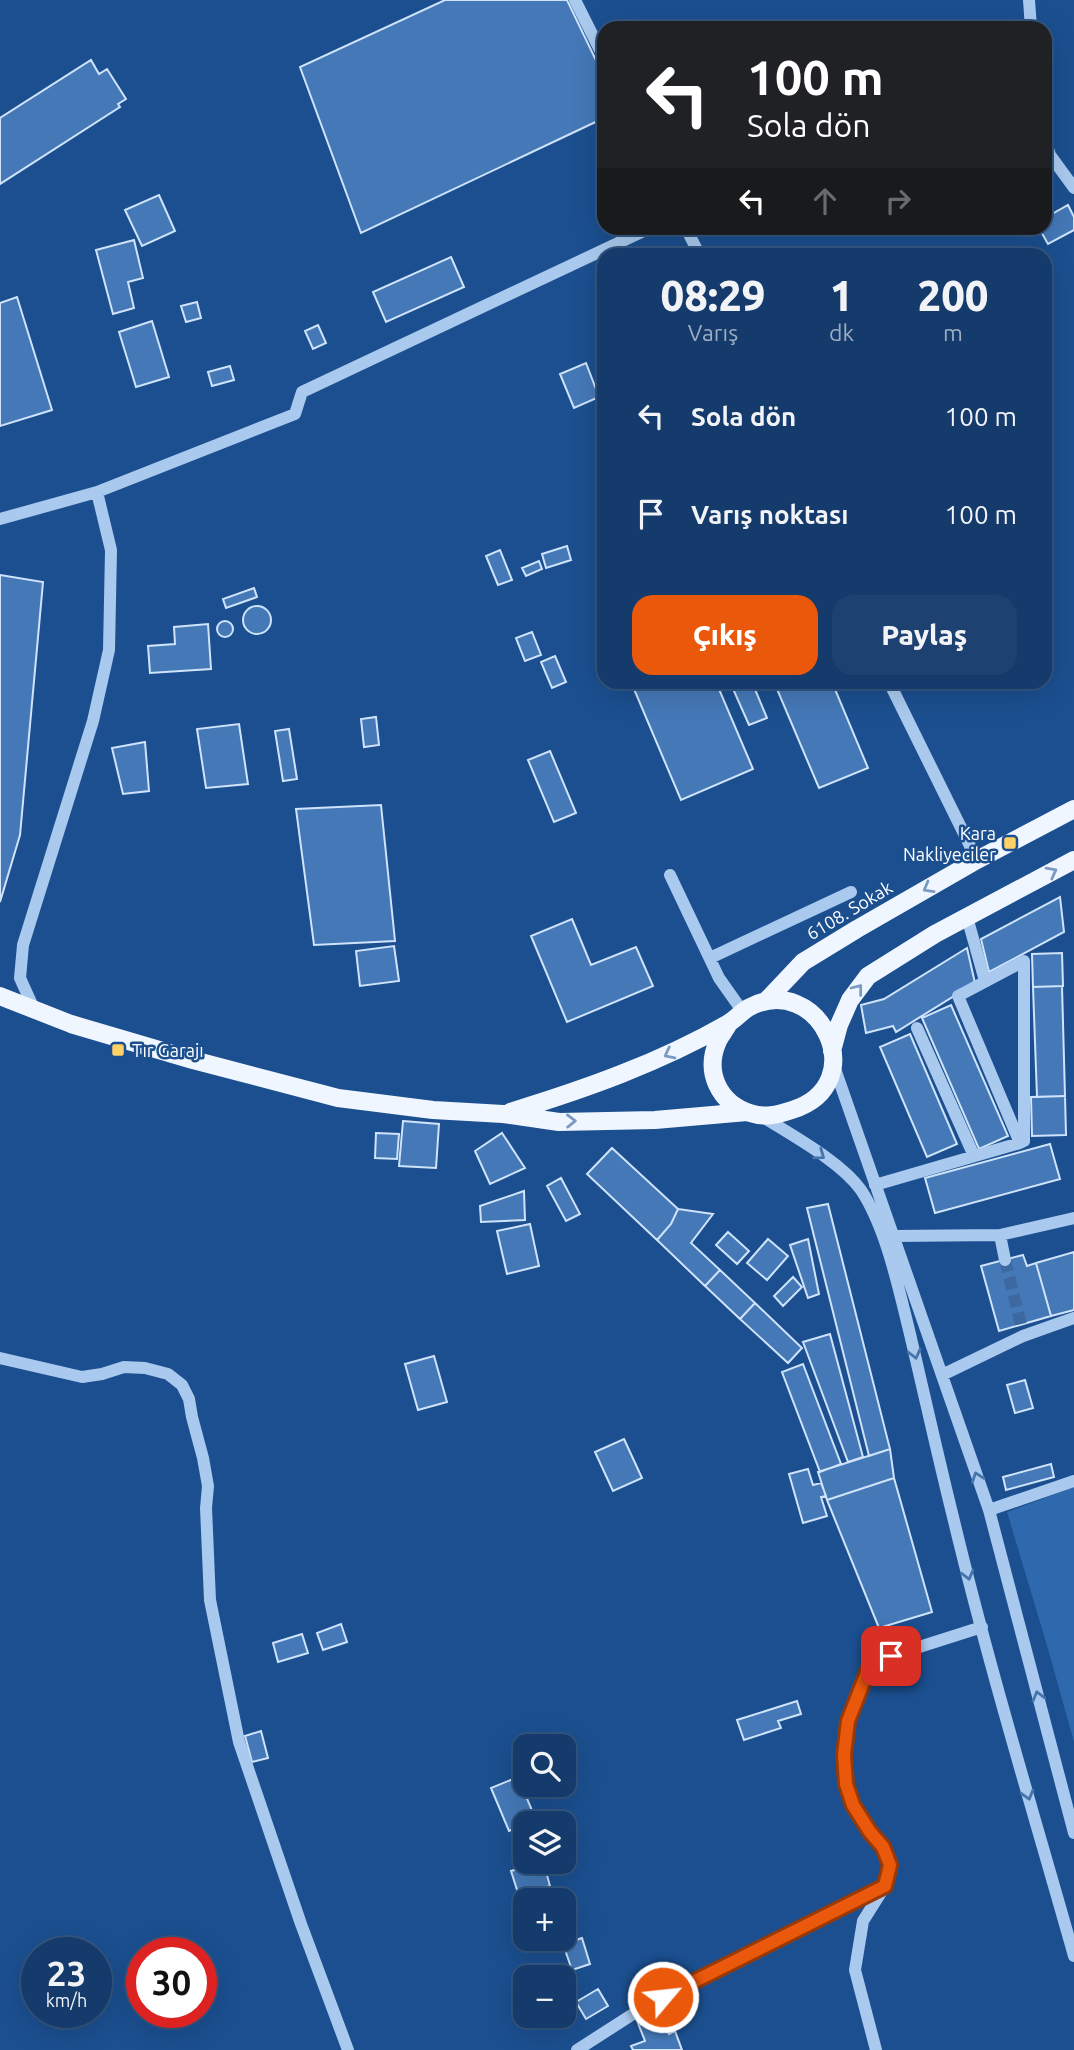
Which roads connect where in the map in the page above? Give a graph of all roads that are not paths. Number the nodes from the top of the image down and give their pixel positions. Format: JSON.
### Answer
{"nodes":[{"id":1,"x":575,"y":0,"type":"edge"},
{"id":2,"x":1029,"y":0,"type":"edge"},
{"id":3,"x":1030,"y":21,"type":"edge"},
{"id":4,"x":597,"y":44,"type":"edge"},
{"id":5,"x":1052,"y":158,"type":"edge"},
{"id":6,"x":1074,"y":188,"type":"edge"},
{"id":7,"x":635,"y":235,"type":"edge"},
{"id":8,"x":608,"y":248,"type":"edge"},
{"id":9,"x":597,"y":253,"type":"edge"},
{"id":10,"x":97,"y":492,"type":"junction"},
{"id":11,"x":0,"y":519,"type":"edge"},
{"id":12,"x":892,"y":689,"type":"edge"},
{"id":13,"x":1074,"y":809,"type":"edge"},
{"id":14,"x":977,"y":860,"type":"junction"},
{"id":15,"x":1074,"y":860,"type":"edge"},
{"id":16,"x":670,"y":875,"type":"dead end"},
{"id":17,"x":851,"y":892,"type":"dead end"},
{"id":18,"x":967,"y":917,"type":"junction"},
{"id":19,"x":710,"y":958,"type":"junction"},
{"id":20,"x":985,"y":981,"type":"junction"},
{"id":21,"x":0,"y":996,"type":"edge"},
{"id":22,"x":766,"y":1001,"type":"junction"},
{"id":23,"x":34,"y":1009,"type":"junction"},
{"id":24,"x":736,"y":1018,"type":"junction"},
{"id":25,"x":916,"y":1028,"type":"dead end"},
{"id":26,"x":833,"y":1058,"type":"junction"},
{"id":27,"x":755,"y":1114,"type":"junction"},
{"id":28,"x":503,"y":1115,"type":"junction"},
{"id":29,"x":1020,"y":1143,"type":"junction"},
{"id":30,"x":974,"y":1156,"type":"junction"},
{"id":31,"x":875,"y":1185,"type":"junction"},
{"id":32,"x":1074,"y":1218,"type":"edge"},
{"id":33,"x":1000,"y":1235,"type":"junction"},
{"id":34,"x":893,"y":1236,"type":"junction"},
{"id":35,"x":1005,"y":1260,"type":"tunnel mouth"},
{"id":36,"x":1074,"y":1318,"type":"edge"},
{"id":37,"x":0,"y":1358,"type":"edge"},
{"id":38,"x":942,"y":1376,"type":"junction"},
{"id":39,"x":1074,"y":1480,"type":"edge"},
{"id":40,"x":989,"y":1510,"type":"junction"},
{"id":41,"x":982,"y":1627,"type":"junction"},
{"id":42,"x":1074,"y":1833,"type":"edge"},
{"id":43,"x":885,"y":1886,"type":"junction"},
{"id":44,"x":1074,"y":1956,"type":"edge"},
{"id":45,"x":348,"y":2050,"type":"edge"},
{"id":46,"x":577,"y":2050,"type":"edge"},
{"id":47,"x":876,"y":2050,"type":"edge"}],
"edges":[{"from":1,"to":4,"type":"street"},
{"from":2,"to":3,"type":"street"},
{"from":5,"to":6,"type":"street"},
{"from":7,"to":8,"type":"street"},
{"from":9,"to":10,"type":"street"},
{"from":10,"to":11,"type":"street"},
{"from":10,"to":23,"type":"street"},
{"from":12,"to":14,"type":"street"},
{"from":13,"to":14,"type":"main road","name":"6108. Sokak"},
{"from":14,"to":22,"type":"main road","name":"6108. Sokak","one_way":true},
{"from":18,"to":15,"type":"main road","one_way":true},
{"from":16,"to":19,"type":"street"},
{"from":17,"to":19,"type":"street"},
{"from":18,"to":20,"type":"street"},
{"from":26,"to":18,"type":"main road","one_way":true},
{"from":19,"to":24,"type":"street"},
{"from":20,"to":29,"type":"street"},
{"from":20,"to":29,"type":"street"},
{"from":21,"to":23,"type":"main road"},
{"from":22,"to":24,"type":"main road"},
{"from":22,"to":26,"type":"main road"},
{"from":23,"to":28,"type":"main road"},
{"from":24,"to":27,"type":"main road"},
{"from":24,"to":28,"type":"main road","one_way":true},
{"from":25,"to":30,"type":"street"},
{"from":26,"to":27,"type":"main road"},
{"from":26,"to":31,"type":"street"},
{"from":28,"to":27,"type":"main road","one_way":true},
{"from":27,"to":41,"type":"street","one_way":true},
{"from":29,"to":30,"type":"street"},
{"from":30,"to":31,"type":"street"},
{"from":31,"to":34,"type":"street"},
{"from":32,"to":33,"type":"street"},
{"from":33,"to":34,"type":"street"},
{"from":33,"to":35,"type":"street"},
{"from":34,"to":38,"type":"street"},
{"from":36,"to":38,"type":"street"},
{"from":37,"to":45,"type":"street"},
{"from":40,"to":38,"type":"street","one_way":true},
{"from":39,"to":40,"type":"street"},
{"from":42,"to":40,"type":"street","one_way":true},
{"from":41,"to":43,"type":"street"},
{"from":41,"to":44,"type":"street","one_way":true},
{"from":43,"to":46,"type":"street"},
{"from":43,"to":47,"type":"street"}]}
